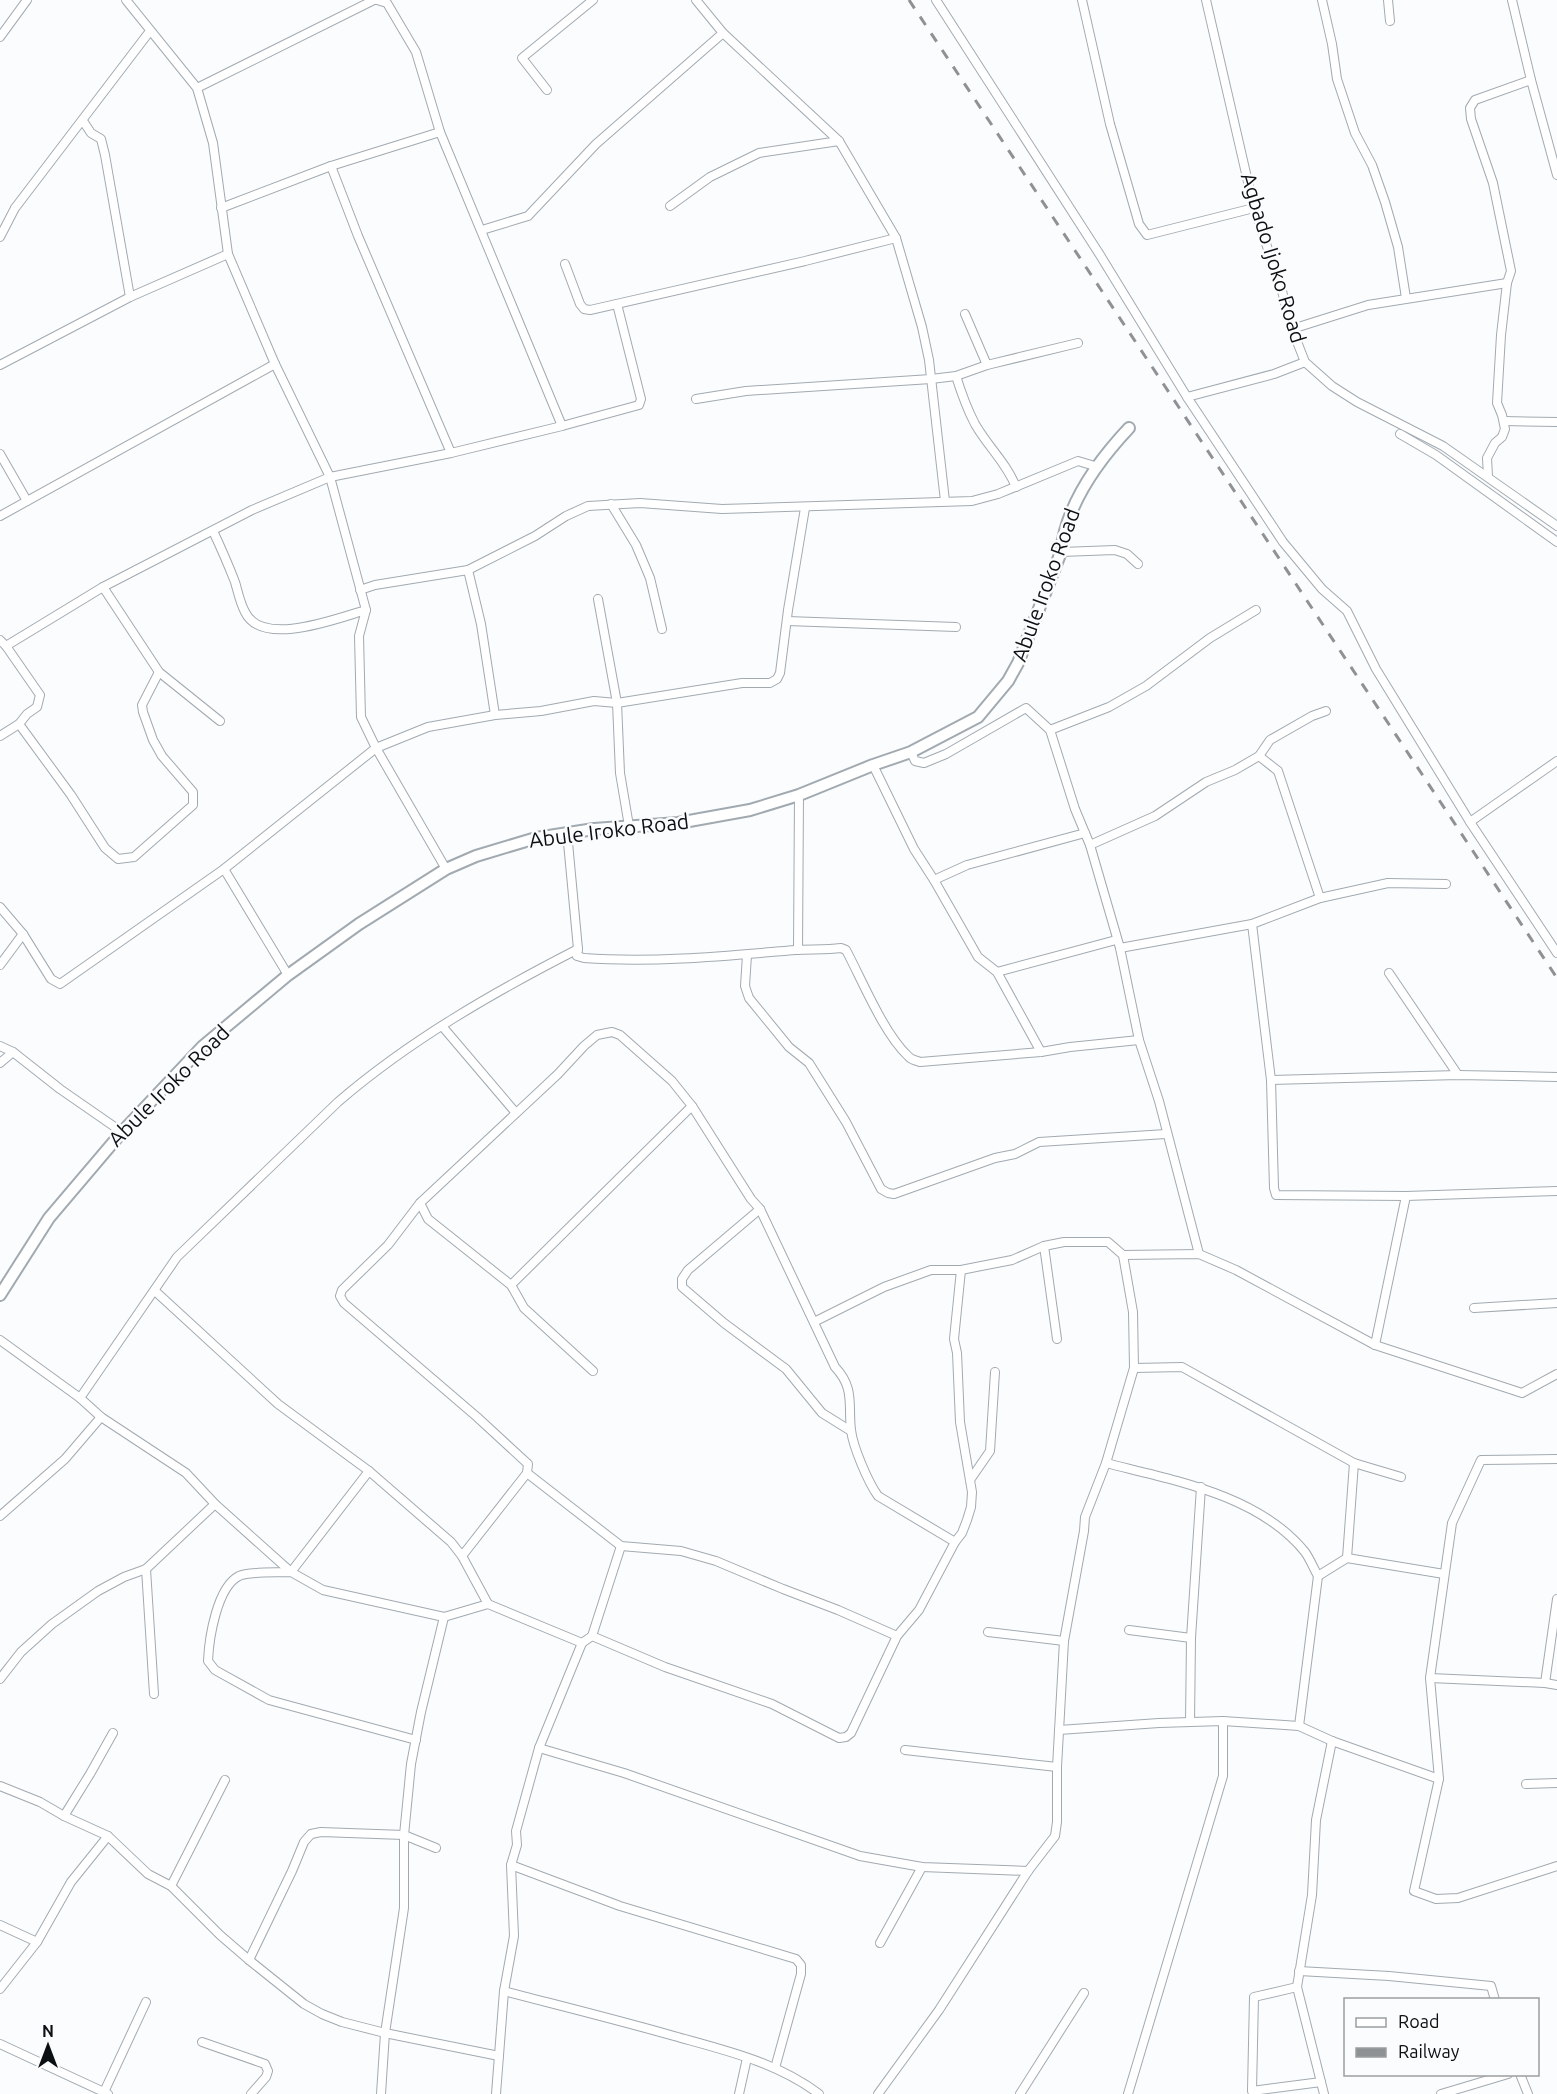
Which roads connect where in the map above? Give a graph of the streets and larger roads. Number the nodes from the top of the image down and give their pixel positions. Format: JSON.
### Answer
{"nodes":[{"id":1,"x":27,"y":0,"type":"edge"},
{"id":2,"x":126,"y":0,"type":"edge"},
{"id":3,"x":375,"y":0,"type":"edge"},
{"id":4,"x":594,"y":0,"type":"edge"},
{"id":5,"x":696,"y":0,"type":"edge"},
{"id":6,"x":936,"y":0,"type":"edge"},
{"id":7,"x":1082,"y":0,"type":"edge"},
{"id":8,"x":1206,"y":0,"type":"edge"},
{"id":9,"x":1322,"y":0,"type":"edge"},
{"id":10,"x":1388,"y":0,"type":"edge"},
{"id":11,"x":1512,"y":0,"type":"edge"},
{"id":12,"x":1390,"y":21,"type":"dead end"},
{"id":13,"x":150,"y":31,"type":"junction"},
{"id":14,"x":723,"y":33,"type":"junction"},
{"id":15,"x":0,"y":37,"type":"edge"},
{"id":16,"x":1531,"y":80,"type":"junction"},
{"id":17,"x":197,"y":88,"type":"junction"},
{"id":18,"x":547,"y":90,"type":"dead end"},
{"id":19,"x":83,"y":121,"type":"junction"},
{"id":20,"x":441,"y":132,"type":"junction"},
{"id":21,"x":838,"y":141,"type":"junction"},
{"id":22,"x":332,"y":166,"type":"junction"},
{"id":23,"x":1557,"y":175,"type":"edge"},
{"id":24,"x":670,"y":206,"type":"dead end"},
{"id":25,"x":221,"y":208,"type":"junction"},
{"id":26,"x":1254,"y":208,"type":"junction"},
{"id":27,"x":482,"y":230,"type":"junction"},
{"id":28,"x":0,"y":237,"type":"edge"},
{"id":29,"x":896,"y":238,"type":"junction"},
{"id":30,"x":228,"y":254,"type":"junction"},
{"id":31,"x":565,"y":264,"type":"dead end"},
{"id":32,"x":1508,"y":283,"type":"junction"},
{"id":33,"x":130,"y":297,"type":"junction"},
{"id":34,"x":1406,"y":298,"type":"junction"},
{"id":35,"x":617,"y":304,"type":"junction"},
{"id":36,"x":965,"y":314,"type":"dead end"},
{"id":37,"x":1292,"y":329,"type":"junction"},
{"id":38,"x":1078,"y":343,"type":"dead end"},
{"id":39,"x":1305,"y":362,"type":"junction"},
{"id":40,"x":275,"y":364,"type":"junction"},
{"id":41,"x":0,"y":365,"type":"edge"},
{"id":42,"x":987,"y":365,"type":"junction"},
{"id":43,"x":956,"y":376,"type":"junction"},
{"id":44,"x":931,"y":379,"type":"junction"},
{"id":45,"x":1187,"y":397,"type":"junction"},
{"id":46,"x":696,"y":399,"type":"dead end"},
{"id":47,"x":1504,"y":421,"type":"junction"},
{"id":48,"x":1557,"y":422,"type":"edge"},
{"id":49,"x":562,"y":426,"type":"junction"},
{"id":50,"x":1129,"y":428,"type":"dead end"},
{"id":51,"x":1400,"y":434,"type":"dead end"},
{"id":52,"x":451,"y":453,"type":"junction"},
{"id":53,"x":0,"y":454,"type":"edge"},
{"id":54,"x":1098,"y":467,"type":"junction"},
{"id":55,"x":1488,"y":476,"type":"junction"},
{"id":56,"x":330,"y":477,"type":"junction"},
{"id":57,"x":1016,"y":488,"type":"junction"},
{"id":58,"x":27,"y":501,"type":"junction"},
{"id":59,"x":945,"y":501,"type":"junction"},
{"id":60,"x":611,"y":504,"type":"junction"},
{"id":61,"x":805,"y":508,"type":"junction"},
{"id":62,"x":0,"y":516,"type":"edge"},
{"id":63,"x":1557,"y":526,"type":"edge"},
{"id":64,"x":213,"y":531,"type":"junction"},
{"id":65,"x":1557,"y":543,"type":"edge"},
{"id":66,"x":1061,"y":552,"type":"junction"},
{"id":67,"x":1138,"y":564,"type":"dead end"},
{"id":68,"x":468,"y":570,"type":"junction"},
{"id":69,"x":103,"y":587,"type":"junction"},
{"id":70,"x":360,"y":590,"type":"junction"},
{"id":71,"x":598,"y":598,"type":"dead end"},
{"id":72,"x":366,"y":610,"type":"junction"},
{"id":73,"x":1256,"y":610,"type":"dead end"},
{"id":74,"x":787,"y":621,"type":"junction"},
{"id":75,"x":956,"y":627,"type":"dead end"},
{"id":76,"x":662,"y":629,"type":"dead end"},
{"id":77,"x":3,"y":643,"type":"edge"},
{"id":78,"x":159,"y":672,"type":"junction"},
{"id":79,"x":617,"y":703,"type":"junction"},
{"id":80,"x":1326,"y":711,"type":"dead end"},
{"id":81,"x":495,"y":715,"type":"junction"},
{"id":82,"x":220,"y":721,"type":"dead end"},
{"id":83,"x":19,"y":724,"type":"junction"},
{"id":84,"x":1050,"y":730,"type":"junction"},
{"id":85,"x":0,"y":736,"type":"edge"},
{"id":86,"x":376,"y":748,"type":"junction"},
{"id":87,"x":911,"y":752,"type":"junction"},
{"id":88,"x":1259,"y":756,"type":"junction"},
{"id":89,"x":1557,"y":762,"type":"edge"},
{"id":90,"x":873,"y":765,"type":"junction"},
{"id":91,"x":799,"y":795,"type":"junction"},
{"id":92,"x":1470,"y":822,"type":"junction"},
{"id":93,"x":629,"y":826,"type":"junction"},
{"id":94,"x":567,"y":832,"type":"junction"},
{"id":95,"x":1085,"y":833,"type":"junction"},
{"id":96,"x":1090,"y":845,"type":"junction"},
{"id":97,"x":224,"y":869,"type":"junction"},
{"id":98,"x":446,"y":869,"type":"junction"},
{"id":99,"x":934,"y":880,"type":"junction"},
{"id":100,"x":1446,"y":884,"type":"dead end"},
{"id":101,"x":1320,"y":898,"type":"junction"},
{"id":102,"x":0,"y":907,"type":"edge"},
{"id":103,"x":1252,"y":924,"type":"junction"},
{"id":104,"x":23,"y":934,"type":"junction"},
{"id":105,"x":1116,"y":940,"type":"junction"},
{"id":106,"x":1120,"y":948,"type":"junction"},
{"id":107,"x":578,"y":949,"type":"junction"},
{"id":108,"x":798,"y":950,"type":"junction"},
{"id":109,"x":1557,"y":953,"type":"edge"},
{"id":110,"x":747,"y":955,"type":"junction"},
{"id":111,"x":0,"y":965,"type":"edge"},
{"id":112,"x":997,"y":972,"type":"junction"},
{"id":113,"x":1389,"y":973,"type":"dead end"},
{"id":114,"x":288,"y":975,"type":"junction"},
{"id":115,"x":442,"y":1026,"type":"junction"},
{"id":116,"x":1139,"y":1040,"type":"junction"},
{"id":117,"x":0,"y":1046,"type":"edge"},
{"id":118,"x":13,"y":1052,"type":"junction"},
{"id":119,"x":1041,"y":1053,"type":"junction"},
{"id":120,"x":0,"y":1063,"type":"edge"},
{"id":121,"x":1458,"y":1075,"type":"junction"},
{"id":122,"x":1557,"y":1077,"type":"edge"},
{"id":123,"x":1271,"y":1080,"type":"junction"},
{"id":124,"x":692,"y":1106,"type":"junction"},
{"id":125,"x":516,"y":1113,"type":"junction"},
{"id":126,"x":122,"y":1132,"type":"junction"},
{"id":127,"x":1166,"y":1134,"type":"junction"},
{"id":128,"x":1557,"y":1191,"type":"edge"},
{"id":129,"x":1406,"y":1196,"type":"junction"},
{"id":130,"x":420,"y":1203,"type":"junction"},
{"id":131,"x":760,"y":1209,"type":"junction"},
{"id":132,"x":1044,"y":1246,"type":"junction"},
{"id":133,"x":1199,"y":1254,"type":"junction"},
{"id":134,"x":1123,"y":1256,"type":"junction"},
{"id":135,"x":961,"y":1270,"type":"junction"},
{"id":136,"x":511,"y":1285,"type":"junction"},
{"id":137,"x":155,"y":1291,"type":"junction"},
{"id":138,"x":0,"y":1295,"type":"edge"},
{"id":139,"x":1557,"y":1303,"type":"edge"},
{"id":140,"x":1474,"y":1308,"type":"dead end"},
{"id":141,"x":814,"y":1322,"type":"junction"},
{"id":142,"x":1057,"y":1339,"type":"dead end"},
{"id":143,"x":0,"y":1340,"type":"edge"},
{"id":144,"x":1375,"y":1345,"type":"junction"},
{"id":145,"x":1134,"y":1368,"type":"junction"},
{"id":146,"x":593,"y":1371,"type":"dead end"},
{"id":147,"x":995,"y":1372,"type":"dead end"},
{"id":148,"x":1557,"y":1374,"type":"edge"},
{"id":149,"x":80,"y":1398,"type":"junction"},
{"id":150,"x":101,"y":1417,"type":"junction"},
{"id":151,"x":851,"y":1431,"type":"junction"},
{"id":152,"x":1557,"y":1459,"type":"edge"},
{"id":153,"x":1106,"y":1463,"type":"junction"},
{"id":154,"x":1354,"y":1463,"type":"junction"},
{"id":155,"x":369,"y":1471,"type":"junction"},
{"id":156,"x":527,"y":1473,"type":"junction"},
{"id":157,"x":1401,"y":1477,"type":"dead end"},
{"id":158,"x":970,"y":1480,"type":"junction"},
{"id":159,"x":1201,"y":1487,"type":"junction"},
{"id":160,"x":215,"y":1504,"type":"junction"},
{"id":161,"x":0,"y":1516,"type":"edge"},
{"id":162,"x":955,"y":1542,"type":"junction"},
{"id":163,"x":621,"y":1546,"type":"junction"},
{"id":164,"x":462,"y":1556,"type":"junction"},
{"id":165,"x":1347,"y":1558,"type":"junction"},
{"id":166,"x":146,"y":1569,"type":"junction"},
{"id":167,"x":291,"y":1572,"type":"junction"},
{"id":168,"x":1444,"y":1574,"type":"junction"},
{"id":169,"x":1318,"y":1576,"type":"junction"},
{"id":170,"x":1557,"y":1599,"type":"edge"},
{"id":171,"x":488,"y":1604,"type":"junction"},
{"id":172,"x":444,"y":1617,"type":"junction"},
{"id":173,"x":1129,"y":1630,"type":"dead end"},
{"id":174,"x":988,"y":1632,"type":"dead end"},
{"id":175,"x":592,"y":1636,"type":"junction"},
{"id":176,"x":897,"y":1636,"type":"junction"},
{"id":177,"x":1191,"y":1638,"type":"junction"},
{"id":178,"x":1064,"y":1641,"type":"junction"},
{"id":179,"x":582,"y":1643,"type":"junction"},
{"id":180,"x":1430,"y":1678,"type":"junction"},
{"id":181,"x":0,"y":1679,"type":"edge"},
{"id":182,"x":1545,"y":1683,"type":"junction"},
{"id":183,"x":1557,"y":1685,"type":"edge"},
{"id":184,"x":154,"y":1694,"type":"dead end"},
{"id":185,"x":1223,"y":1721,"type":"junction"},
{"id":186,"x":1190,"y":1722,"type":"junction"},
{"id":187,"x":1299,"y":1726,"type":"junction"},
{"id":188,"x":1059,"y":1731,"type":"junction"},
{"id":189,"x":113,"y":1733,"type":"dead end"},
{"id":190,"x":417,"y":1740,"type":"junction"},
{"id":191,"x":1332,"y":1741,"type":"junction"},
{"id":192,"x":539,"y":1748,"type":"junction"},
{"id":193,"x":905,"y":1750,"type":"dead end"},
{"id":194,"x":1057,"y":1767,"type":"junction"},
{"id":195,"x":1439,"y":1779,"type":"junction"},
{"id":196,"x":225,"y":1780,"type":"dead end"},
{"id":197,"x":1557,"y":1783,"type":"edge"},
{"id":198,"x":1526,"y":1784,"type":"dead end"},
{"id":199,"x":0,"y":1786,"type":"edge"},
{"id":200,"x":64,"y":1816,"type":"junction"},
{"id":201,"x":404,"y":1835,"type":"junction"},
{"id":202,"x":108,"y":1836,"type":"junction"},
{"id":203,"x":436,"y":1848,"type":"dead end"},
{"id":204,"x":511,"y":1865,"type":"junction"},
{"id":205,"x":1557,"y":1866,"type":"edge"},
{"id":206,"x":922,"y":1867,"type":"junction"},
{"id":207,"x":1028,"y":1870,"type":"junction"},
{"id":208,"x":171,"y":1886,"type":"junction"},
{"id":209,"x":0,"y":1925,"type":"edge"},
{"id":210,"x":37,"y":1942,"type":"junction"},
{"id":211,"x":880,"y":1943,"type":"dead end"},
{"id":212,"x":249,"y":1960,"type":"junction"},
{"id":213,"x":1299,"y":1971,"type":"junction"},
{"id":214,"x":1297,"y":1987,"type":"junction"},
{"id":215,"x":0,"y":1989,"type":"edge"},
{"id":216,"x":504,"y":1991,"type":"junction"},
{"id":217,"x":1084,"y":1993,"type":"dead end"},
{"id":218,"x":1494,"y":1998,"type":"edge"},
{"id":219,"x":146,"y":2002,"type":"dead end"},
{"id":220,"x":385,"y":2033,"type":"junction"},
{"id":221,"x":202,"y":2042,"type":"dead end"},
{"id":222,"x":0,"y":2044,"type":"edge"},
{"id":223,"x":499,"y":2055,"type":"junction"},
{"id":224,"x":747,"y":2058,"type":"junction"},
{"id":225,"x":775,"y":2068,"type":"junction"},
{"id":226,"x":1501,"y":2076,"type":"edge"},
{"id":227,"x":1521,"y":2076,"type":"edge"},
{"id":228,"x":1321,"y":2082,"type":"junction"},
{"id":229,"x":106,"y":2093,"type":"edge"},
{"id":230,"x":251,"y":2094,"type":"edge"},
{"id":231,"x":381,"y":2094,"type":"edge"},
{"id":232,"x":496,"y":2094,"type":"edge"},
{"id":233,"x":740,"y":2094,"type":"edge"},
{"id":234,"x":819,"y":2094,"type":"edge"},
{"id":235,"x":878,"y":2094,"type":"edge"},
{"id":236,"x":1020,"y":2094,"type":"edge"},
{"id":237,"x":1128,"y":2094,"type":"edge"},
{"id":238,"x":1324,"y":2094,"type":"edge"},
{"id":239,"x":1441,"y":2094,"type":"edge"},
{"id":240,"x":1528,"y":2094,"type":"edge"}],
"edges":[{"from":1,"to":15,"type":"street"},
{"from":2,"to":13,"type":"street"},
{"from":3,"to":17,"type":"street"},
{"from":3,"to":20,"type":"street"},
{"from":4,"to":18,"type":"street"},
{"from":5,"to":14,"type":"street"},
{"from":6,"to":45,"type":"street"},
{"from":7,"to":26,"type":"street"},
{"from":8,"to":26,"type":"street","name":"Agbado Ijoko Road"},
{"from":9,"to":34,"type":"street"},
{"from":10,"to":12,"type":"street"},
{"from":11,"to":16,"type":"street"},
{"from":13,"to":17,"type":"street"},
{"from":13,"to":19,"type":"street"},
{"from":14,"to":21,"type":"street"},
{"from":14,"to":27,"type":"street"},
{"from":16,"to":23,"type":"street"},
{"from":16,"to":32,"type":"street"},
{"from":17,"to":25,"type":"street"},
{"from":19,"to":28,"type":"street"},
{"from":19,"to":33,"type":"street"},
{"from":20,"to":22,"type":"street"},
{"from":20,"to":27,"type":"street"},
{"from":21,"to":24,"type":"street"},
{"from":21,"to":29,"type":"street"},
{"from":22,"to":25,"type":"street"},
{"from":22,"to":52,"type":"street"},
{"from":25,"to":30,"type":"street"},
{"from":26,"to":37,"type":"street","name":"Agbado Ijoko Road"},
{"from":27,"to":49,"type":"street"},
{"from":29,"to":35,"type":"street"},
{"from":29,"to":44,"type":"street"},
{"from":30,"to":33,"type":"street"},
{"from":30,"to":40,"type":"street"},
{"from":31,"to":35,"type":"street"},
{"from":32,"to":34,"type":"street"},
{"from":32,"to":47,"type":"street"},
{"from":33,"to":41,"type":"street"},
{"from":34,"to":37,"type":"street"},
{"from":35,"to":49,"type":"street"},
{"from":36,"to":42,"type":"street"},
{"from":37,"to":39,"type":"street","name":"Agbado Ijoko Road"},
{"from":38,"to":42,"type":"street"},
{"from":39,"to":45,"type":"street"},
{"from":39,"to":55,"type":"street","name":"Agbado Ijoko Road"},
{"from":40,"to":56,"type":"street"},
{"from":40,"to":58,"type":"street"},
{"from":42,"to":43,"type":"street"},
{"from":43,"to":44,"type":"street"},
{"from":43,"to":57,"type":"street"},
{"from":44,"to":46,"type":"street"},
{"from":44,"to":59,"type":"street"},
{"from":45,"to":92,"type":"street"},
{"from":47,"to":48,"type":"street"},
{"from":47,"to":55,"type":"street"},
{"from":49,"to":52,"type":"street"},
{"from":50,"to":54,"type":"street","name":"Abule Iroko Road"},
{"from":51,"to":65,"type":"street"},
{"from":52,"to":56,"type":"street"},
{"from":53,"to":58,"type":"street"},
{"from":54,"to":57,"type":"street"},
{"from":54,"to":66,"type":"street","name":"Abule Iroko Road"},
{"from":55,"to":63,"type":"street","name":"Agbado Ijoko Road"},
{"from":56,"to":64,"type":"street"},
{"from":56,"to":70,"type":"street"},
{"from":57,"to":59,"type":"street"},
{"from":58,"to":62,"type":"street"},
{"from":59,"to":61,"type":"street"},
{"from":60,"to":61,"type":"street"},
{"from":60,"to":68,"type":"street"},
{"from":60,"to":76,"type":"street"},
{"from":61,"to":74,"type":"street"},
{"from":64,"to":69,"type":"street"},
{"from":64,"to":72,"type":"street"},
{"from":66,"to":67,"type":"street"},
{"from":66,"to":87,"type":"street","name":"Abule Iroko Road"},
{"from":68,"to":70,"type":"street"},
{"from":68,"to":81,"type":"street"},
{"from":69,"to":77,"type":"street"},
{"from":69,"to":78,"type":"street"},
{"from":70,"to":72,"type":"street"},
{"from":71,"to":79,"type":"street"},
{"from":72,"to":86,"type":"street"},
{"from":73,"to":84,"type":"street"},
{"from":74,"to":75,"type":"street"},
{"from":74,"to":79,"type":"street"},
{"from":77,"to":83,"type":"street"},
{"from":78,"to":82,"type":"street"},
{"from":78,"to":83,"type":"street"},
{"from":79,"to":81,"type":"street"},
{"from":79,"to":93,"type":"street"},
{"from":80,"to":88,"type":"street"},
{"from":81,"to":86,"type":"street"},
{"from":83,"to":85,"type":"street"},
{"from":84,"to":87,"type":"street"},
{"from":84,"to":95,"type":"street"},
{"from":86,"to":97,"type":"street"},
{"from":86,"to":98,"type":"street"},
{"from":87,"to":90,"type":"street","name":"Abule Iroko Road"},
{"from":88,"to":96,"type":"street"},
{"from":88,"to":101,"type":"street"},
{"from":89,"to":92,"type":"street"},
{"from":90,"to":91,"type":"street","name":"Abule Iroko Road"},
{"from":90,"to":99,"type":"street"},
{"from":91,"to":93,"type":"street","name":"Abule Iroko Road"},
{"from":91,"to":108,"type":"street"},
{"from":92,"to":109,"type":"street"},
{"from":93,"to":94,"type":"street","name":"Abule Iroko Road"},
{"from":94,"to":98,"type":"street","name":"Abule Iroko Road"},
{"from":94,"to":107,"type":"street"},
{"from":95,"to":96,"type":"street"},
{"from":95,"to":99,"type":"street"},
{"from":96,"to":105,"type":"street"},
{"from":97,"to":104,"type":"street"},
{"from":97,"to":114,"type":"street"},
{"from":98,"to":114,"type":"street","name":"Abule Iroko Road"},
{"from":99,"to":112,"type":"street"},
{"from":100,"to":101,"type":"street"},
{"from":101,"to":103,"type":"street"},
{"from":102,"to":104,"type":"street"},
{"from":103,"to":106,"type":"street"},
{"from":103,"to":123,"type":"street"},
{"from":104,"to":111,"type":"street"},
{"from":105,"to":106,"type":"street"},
{"from":105,"to":112,"type":"street"},
{"from":106,"to":116,"type":"street"},
{"from":107,"to":110,"type":"street"},
{"from":107,"to":115,"type":"street"},
{"from":108,"to":110,"type":"street"},
{"from":108,"to":119,"type":"street"},
{"from":110,"to":127,"type":"street"},
{"from":112,"to":119,"type":"street"},
{"from":113,"to":121,"type":"street"},
{"from":114,"to":126,"type":"street","name":"Abule Iroko Road"},
{"from":115,"to":125,"type":"street"},
{"from":115,"to":137,"type":"street"},
{"from":116,"to":119,"type":"street"},
{"from":116,"to":127,"type":"street"},
{"from":117,"to":118,"type":"street"},
{"from":118,"to":120,"type":"street"},
{"from":118,"to":126,"type":"street"},
{"from":121,"to":122,"type":"street"},
{"from":121,"to":123,"type":"street"},
{"from":123,"to":129,"type":"street"},
{"from":124,"to":125,"type":"street"},
{"from":124,"to":131,"type":"street"},
{"from":124,"to":136,"type":"street"},
{"from":125,"to":130,"type":"street"},
{"from":126,"to":138,"type":"street","name":"Abule Iroko Road"},
{"from":127,"to":133,"type":"street"},
{"from":128,"to":129,"type":"street"},
{"from":129,"to":144,"type":"street"},
{"from":130,"to":136,"type":"street"},
{"from":130,"to":156,"type":"street"},
{"from":131,"to":141,"type":"street"},
{"from":131,"to":151,"type":"street"},
{"from":132,"to":134,"type":"street"},
{"from":132,"to":135,"type":"street"},
{"from":132,"to":142,"type":"street"},
{"from":133,"to":134,"type":"street"},
{"from":133,"to":144,"type":"street"},
{"from":134,"to":145,"type":"street"},
{"from":135,"to":141,"type":"street"},
{"from":135,"to":158,"type":"street"},
{"from":136,"to":146,"type":"street"},
{"from":137,"to":149,"type":"street"},
{"from":137,"to":155,"type":"street"},
{"from":139,"to":140,"type":"street"},
{"from":141,"to":151,"type":"street"},
{"from":143,"to":149,"type":"street"},
{"from":144,"to":148,"type":"street"},
{"from":145,"to":153,"type":"street"},
{"from":145,"to":154,"type":"street"},
{"from":147,"to":158,"type":"street"},
{"from":149,"to":150,"type":"street"},
{"from":150,"to":160,"type":"street"},
{"from":150,"to":161,"type":"street"},
{"from":151,"to":162,"type":"street"},
{"from":152,"to":168,"type":"street"},
{"from":153,"to":159,"type":"street"},
{"from":153,"to":178,"type":"street"},
{"from":154,"to":157,"type":"street"},
{"from":154,"to":165,"type":"street"},
{"from":155,"to":164,"type":"street"},
{"from":155,"to":167,"type":"street"},
{"from":156,"to":163,"type":"street"},
{"from":156,"to":164,"type":"street"},
{"from":158,"to":162,"type":"street"},
{"from":159,"to":169,"type":"street"},
{"from":159,"to":177,"type":"street"},
{"from":160,"to":166,"type":"street"},
{"from":160,"to":167,"type":"street"},
{"from":162,"to":176,"type":"street"},
{"from":163,"to":175,"type":"street"},
{"from":163,"to":176,"type":"street"},
{"from":164,"to":171,"type":"street"},
{"from":165,"to":168,"type":"street"},
{"from":165,"to":169,"type":"street"},
{"from":166,"to":181,"type":"street"},
{"from":166,"to":184,"type":"street"},
{"from":167,"to":172,"type":"street"},
{"from":167,"to":190,"type":"street"},
{"from":168,"to":180,"type":"street"},
{"from":169,"to":187,"type":"street"},
{"from":170,"to":182,"type":"street"},
{"from":171,"to":172,"type":"street"},
{"from":171,"to":179,"type":"street"},
{"from":172,"to":190,"type":"street"},
{"from":173,"to":177,"type":"street"},
{"from":174,"to":178,"type":"street"},
{"from":175,"to":176,"type":"street"},
{"from":175,"to":179,"type":"street"},
{"from":177,"to":186,"type":"street"},
{"from":178,"to":188,"type":"street"},
{"from":179,"to":192,"type":"street"},
{"from":180,"to":182,"type":"street"},
{"from":180,"to":195,"type":"street"},
{"from":182,"to":183,"type":"street"},
{"from":185,"to":186,"type":"street"},
{"from":185,"to":187,"type":"street"},
{"from":185,"to":237,"type":"street"},
{"from":186,"to":188,"type":"street"},
{"from":187,"to":191,"type":"street"},
{"from":188,"to":194,"type":"street"},
{"from":189,"to":200,"type":"street"},
{"from":190,"to":201,"type":"street"},
{"from":191,"to":195,"type":"street"},
{"from":191,"to":213,"type":"street"},
{"from":192,"to":204,"type":"street"},
{"from":192,"to":206,"type":"street"},
{"from":193,"to":194,"type":"street"},
{"from":194,"to":207,"type":"street"},
{"from":195,"to":205,"type":"street"},
{"from":196,"to":208,"type":"street"},
{"from":197,"to":198,"type":"street"},
{"from":199,"to":200,"type":"street"},
{"from":200,"to":202,"type":"street"},
{"from":201,"to":203,"type":"street"},
{"from":201,"to":212,"type":"street"},
{"from":201,"to":220,"type":"street"},
{"from":202,"to":208,"type":"street"},
{"from":202,"to":210,"type":"street"},
{"from":204,"to":216,"type":"street"},
{"from":204,"to":225,"type":"street"},
{"from":206,"to":207,"type":"street"},
{"from":206,"to":211,"type":"street"},
{"from":207,"to":235,"type":"street"},
{"from":208,"to":212,"type":"street"},
{"from":209,"to":210,"type":"street"},
{"from":210,"to":215,"type":"street"},
{"from":212,"to":220,"type":"street"},
{"from":213,"to":214,"type":"street"},
{"from":213,"to":218,"type":"street"},
{"from":214,"to":228,"type":"street"},
{"from":214,"to":228,"type":"street"},
{"from":216,"to":223,"type":"street"},
{"from":216,"to":224,"type":"street"},
{"from":217,"to":236,"type":"street"},
{"from":219,"to":229,"type":"street"},
{"from":220,"to":223,"type":"street"},
{"from":220,"to":231,"type":"street"},
{"from":221,"to":230,"type":"street"},
{"from":222,"to":229,"type":"street"},
{"from":223,"to":232,"type":"street"},
{"from":224,"to":225,"type":"street"},
{"from":224,"to":233,"type":"street"},
{"from":225,"to":234,"type":"street"},
{"from":226,"to":239,"type":"street"},
{"from":227,"to":240,"type":"street"},
{"from":228,"to":238,"type":"street"}]}
